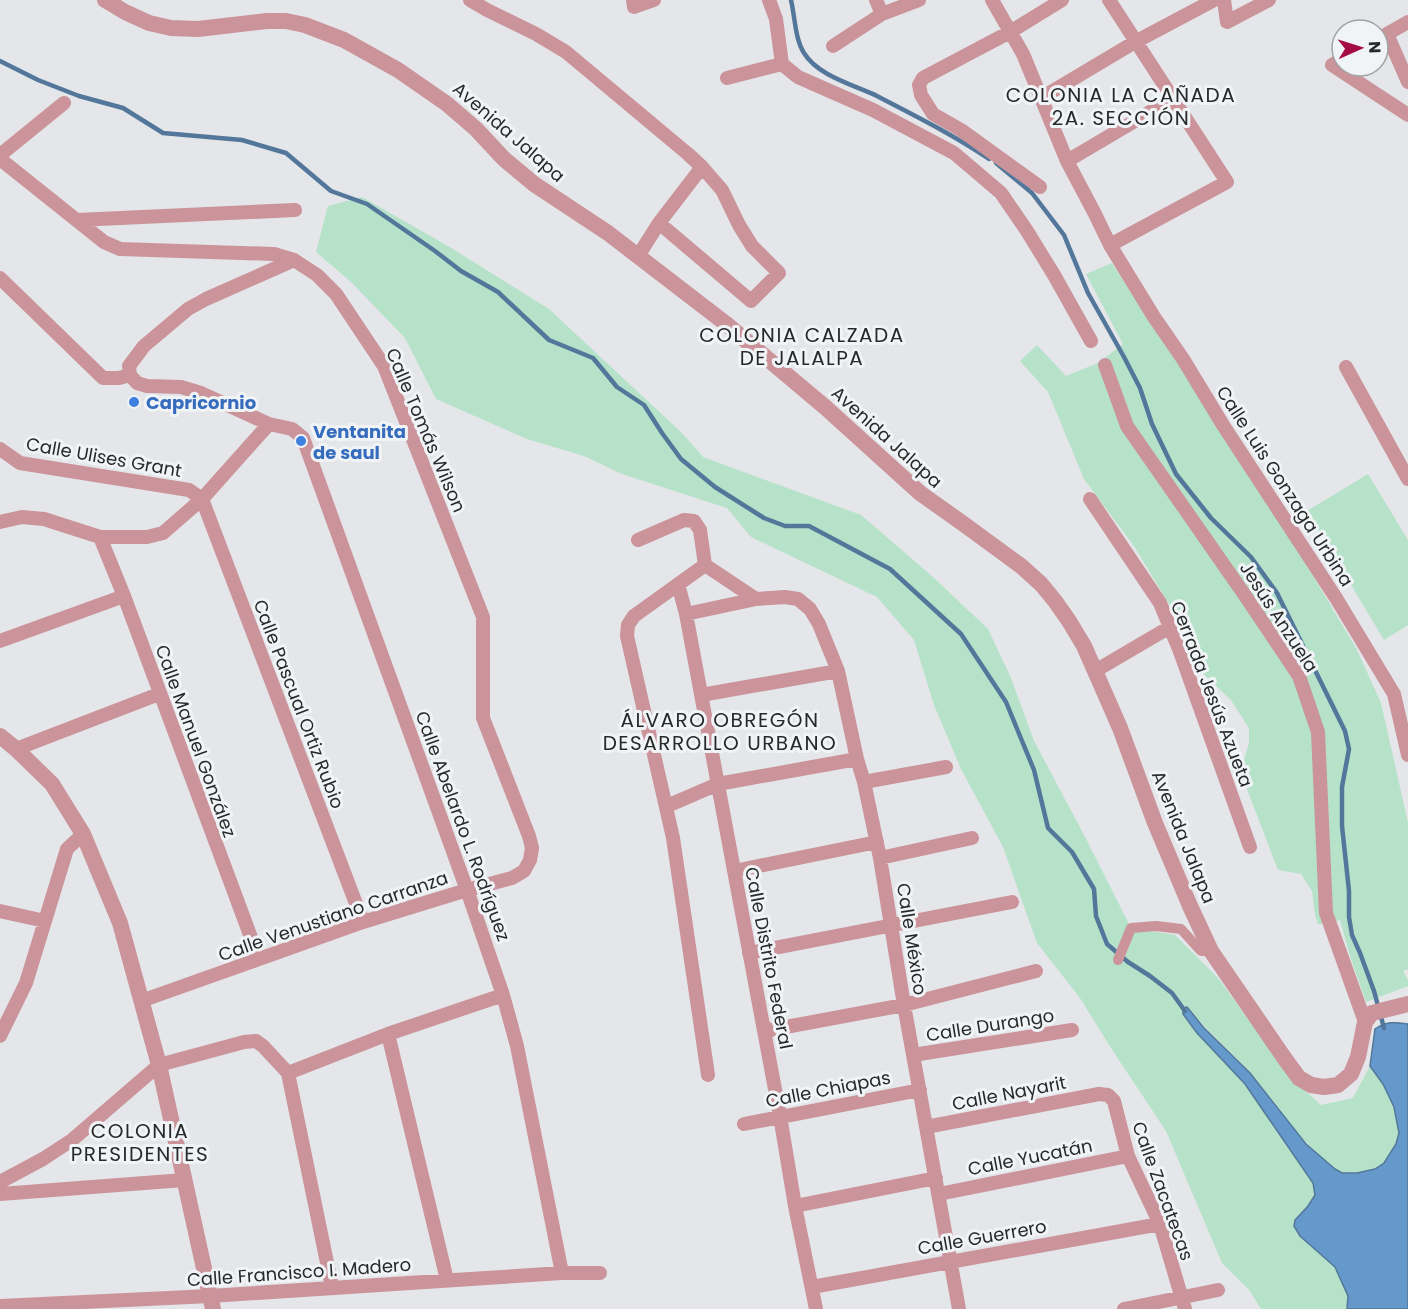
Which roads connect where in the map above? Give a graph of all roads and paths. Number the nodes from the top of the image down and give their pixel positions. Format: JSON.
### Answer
{"nodes":[{"id":1,"x":105,"y":0,"type":"edge"},
{"id":2,"x":470,"y":0,"type":"edge"},
{"id":3,"x":633,"y":0,"type":"edge"},
{"id":4,"x":654,"y":0,"type":"edge"},
{"id":5,"x":769,"y":0,"type":"edge"},
{"id":6,"x":876,"y":0,"type":"edge"},
{"id":7,"x":919,"y":0,"type":"edge"},
{"id":8,"x":992,"y":0,"type":"edge"},
{"id":9,"x":1062,"y":0,"type":"edge"},
{"id":10,"x":1109,"y":0,"type":"edge"},
{"id":11,"x":1214,"y":0,"type":"edge"},
{"id":12,"x":1224,"y":0,"type":"edge"},
{"id":13,"x":1269,"y":0,"type":"edge"},
{"id":14,"x":882,"y":14,"type":"junction"},
{"id":15,"x":1408,"y":22,"type":"edge"},
{"id":16,"x":1010,"y":32,"type":"junction"},
{"id":17,"x":1390,"y":32,"type":"edge"},
{"id":18,"x":1135,"y":42,"type":"junction"},
{"id":19,"x":832,"y":46,"type":"dead end"},
{"id":20,"x":1390,"y":49,"type":"edge"},
{"id":21,"x":782,"y":64,"type":"junction"},
{"id":22,"x":727,"y":78,"type":"dead end"},
{"id":23,"x":1358,"y":78,"type":"edge"},
{"id":24,"x":1408,"y":82,"type":"edge"},
{"id":25,"x":1041,"y":98,"type":"junction"},
{"id":26,"x":1172,"y":99,"type":"junction"},
{"id":27,"x":64,"y":103,"type":"dead end"},
{"id":28,"x":1408,"y":116,"type":"edge"},
{"id":29,"x":0,"y":155,"type":"edge"},
{"id":30,"x":0,"y":159,"type":"edge"},
{"id":31,"x":1067,"y":160,"type":"junction"},
{"id":32,"x":702,"y":167,"type":"junction"},
{"id":33,"x":1040,"y":187,"type":"dead end"},
{"id":34,"x":295,"y":210,"type":"dead end"},
{"id":35,"x":77,"y":220,"type":"junction"},
{"id":36,"x":659,"y":223,"type":"junction"},
{"id":37,"x":1110,"y":246,"type":"junction"},
{"id":38,"x":638,"y":256,"type":"junction"},
{"id":39,"x":294,"y":260,"type":"junction"},
{"id":40,"x":0,"y":278,"type":"edge"},
{"id":41,"x":1091,"y":341,"type":"dead end"},
{"id":42,"x":1106,"y":365,"type":"dead end"},
{"id":43,"x":1347,"y":367,"type":"dead end"},
{"id":44,"x":130,"y":375,"type":"junction"},
{"id":45,"x":269,"y":424,"type":"junction"},
{"id":46,"x":0,"y":449,"type":"edge"},
{"id":47,"x":1408,"y":478,"type":"edge"},
{"id":48,"x":202,"y":499,"type":"junction"},
{"id":49,"x":1090,"y":499,"type":"dead end"},
{"id":50,"x":0,"y":522,"type":"edge"},
{"id":51,"x":100,"y":537,"type":"junction"},
{"id":52,"x":638,"y":540,"type":"dead end"},
{"id":53,"x":705,"y":565,"type":"junction"},
{"id":54,"x":678,"y":584,"type":"junction"},
{"id":55,"x":123,"y":596,"type":"junction"},
{"id":56,"x":756,"y":599,"type":"junction"},
{"id":57,"x":686,"y":614,"type":"junction"},
{"id":58,"x":1170,"y":627,"type":"junction"},
{"id":59,"x":0,"y":641,"type":"edge"},
{"id":60,"x":838,"y":671,"type":"junction"},
{"id":61,"x":1095,"y":671,"type":"junction"},
{"id":62,"x":159,"y":694,"type":"junction"},
{"id":63,"x":701,"y":695,"type":"junction"},
{"id":64,"x":0,"y":736,"type":"edge"},
{"id":65,"x":16,"y":749,"type":"junction"},
{"id":66,"x":1408,"y":755,"type":"edge"},
{"id":67,"x":857,"y":759,"type":"junction"},
{"id":68,"x":946,"y":767,"type":"dead end"},
{"id":69,"x":864,"y":782,"type":"junction"},
{"id":70,"x":718,"y":784,"type":"junction"},
{"id":71,"x":666,"y":806,"type":"junction"},
{"id":72,"x":83,"y":834,"type":"junction"},
{"id":73,"x":972,"y":838,"type":"dead end"},
{"id":74,"x":877,"y":842,"type":"junction"},
{"id":75,"x":1250,"y":847,"type":"dead end"},
{"id":76,"x":880,"y":858,"type":"junction"},
{"id":77,"x":531,"y":860,"type":"joint"},
{"id":78,"x":734,"y":871,"type":"junction"},
{"id":79,"x":467,"y":890,"type":"junction"},
{"id":80,"x":1012,"y":902,"type":"dead end"},
{"id":81,"x":0,"y":911,"type":"edge"},
{"id":82,"x":45,"y":921,"type":"junction"},
{"id":83,"x":363,"y":922,"type":"junction"},
{"id":84,"x":892,"y":925,"type":"junction"},
{"id":85,"x":1211,"y":951,"type":"junction"},
{"id":86,"x":750,"y":953,"type":"junction"},
{"id":87,"x":259,"y":958,"type":"junction"},
{"id":88,"x":1118,"y":960,"type":"dead end"},
{"id":89,"x":1036,"y":971,"type":"dead end"},
{"id":90,"x":503,"y":994,"type":"junction"},
{"id":91,"x":141,"y":1001,"type":"junction"},
{"id":92,"x":1408,"y":1004,"type":"edge"},
{"id":93,"x":904,"y":1005,"type":"junction"},
{"id":94,"x":1369,"y":1018,"type":"junction"},
{"id":95,"x":1072,"y":1030,"type":"dead end"},
{"id":96,"x":764,"y":1031,"type":"junction"},
{"id":97,"x":388,"y":1034,"type":"junction"},
{"id":98,"x":0,"y":1036,"type":"edge"},
{"id":99,"x":913,"y":1055,"type":"junction"},
{"id":100,"x":159,"y":1065,"type":"junction"},
{"id":101,"x":288,"y":1073,"type":"junction"},
{"id":102,"x":708,"y":1075,"type":"dead end"},
{"id":103,"x":920,"y":1090,"type":"junction"},
{"id":104,"x":1099,"y":1094,"type":"joint"},
{"id":105,"x":780,"y":1116,"type":"junction"},
{"id":106,"x":744,"y":1124,"type":"dead end"},
{"id":107,"x":926,"y":1127,"type":"junction"},
{"id":108,"x":1128,"y":1156,"type":"junction"},
{"id":109,"x":936,"y":1178,"type":"junction"},
{"id":110,"x":184,"y":1180,"type":"junction"},
{"id":111,"x":0,"y":1182,"type":"edge"},
{"id":112,"x":0,"y":1194,"type":"edge"},
{"id":113,"x":939,"y":1194,"type":"junction"},
{"id":114,"x":795,"y":1206,"type":"junction"},
{"id":115,"x":1160,"y":1224,"type":"junction"},
{"id":116,"x":950,"y":1261,"type":"junction"},
{"id":117,"x":562,"y":1273,"type":"junction"},
{"id":118,"x":600,"y":1273,"type":"dead end"},
{"id":119,"x":447,"y":1280,"type":"junction"},
{"id":120,"x":332,"y":1287,"type":"junction"},
{"id":121,"x":812,"y":1287,"type":"junction"},
{"id":122,"x":1218,"y":1290,"type":"dead end"},
{"id":123,"x":211,"y":1302,"type":"edge"},
{"id":124,"x":1183,"y":1303,"type":"edge"},
{"id":125,"x":0,"y":1306,"type":"edge"},
{"id":126,"x":816,"y":1309,"type":"edge"},
{"id":127,"x":959,"y":1309,"type":"edge"},
{"id":128,"x":1124,"y":1309,"type":"edge"}],
"edges":[{"from":1,"to":38,"type":"street","name":"Avenida Jalapa"},
{"from":2,"to":32,"type":"street"},
{"from":3,"to":4,"type":"street"},
{"from":5,"to":21,"type":"street"},
{"from":6,"to":14,"type":"street"},
{"from":7,"to":14,"type":"street"},
{"from":8,"to":16,"type":"street","name":"Calle Luis Gonzaga Urbina"},
{"from":9,"to":16,"type":"street"},
{"from":10,"to":18,"type":"street"},
{"from":11,"to":18,"type":"street"},
{"from":12,"to":13,"type":"street"},
{"from":14,"to":19,"type":"street"},
{"from":15,"to":17,"type":"street"},
{"from":16,"to":25,"type":"street","name":"Calle Luis Gonzaga Urbina"},
{"from":16,"to":33,"type":"street"},
{"from":18,"to":25,"type":"street"},
{"from":18,"to":26,"type":"street"},
{"from":20,"to":24,"type":"street"},
{"from":21,"to":22,"type":"street"},
{"from":21,"to":41,"type":"street"},
{"from":23,"to":28,"type":"street"},
{"from":25,"to":31,"type":"street","name":"Calle Luis Gonzaga Urbina"},
{"from":26,"to":31,"type":"street"},
{"from":26,"to":37,"type":"street"},
{"from":27,"to":29,"type":"street"},
{"from":30,"to":35,"type":"street","name":"Calle Tomás Wilson"},
{"from":31,"to":37,"type":"street","name":"Calle Luis Gonzaga Urbina"},
{"from":32,"to":36,"type":"street"},
{"from":32,"to":36,"type":"street"},
{"from":34,"to":35,"type":"street"},
{"from":35,"to":39,"type":"street","name":"Calle Tomás Wilson"},
{"from":36,"to":38,"type":"street"},
{"from":37,"to":66,"type":"street","name":"Calle Luis Gonzaga Urbina"},
{"from":38,"to":61,"type":"street","name":"Avenida Jalapa"},
{"from":39,"to":44,"type":"street"},
{"from":39,"to":77,"type":"street","name":"Calle Tomás Wilson"},
{"from":40,"to":44,"type":"street"},
{"from":42,"to":94,"type":"street","name":"Jesús Anzuela"},
{"from":43,"to":47,"type":"street"},
{"from":44,"to":45,"type":"street","name":"Calle Abelardo L. Rodríguez"},
{"from":45,"to":48,"type":"street"},
{"from":45,"to":79,"type":"street","name":"Calle Abelardo L. Rodríguez"},
{"from":46,"to":48,"type":"street","name":"Calle Ulises Grant"},
{"from":48,"to":51,"type":"street"},
{"from":48,"to":83,"type":"street","name":"Calle Pascual Ortiz Rubio"},
{"from":49,"to":58,"type":"street","name":"Cerrada Jesús Azueta"},
{"from":50,"to":51,"type":"street"},
{"from":51,"to":55,"type":"street","name":"Calle Manuel González"},
{"from":52,"to":53,"type":"street"},
{"from":53,"to":54,"type":"street"},
{"from":53,"to":56,"type":"street"},
{"from":54,"to":57,"type":"street","name":"Calle Distrito Federal"},
{"from":54,"to":71,"type":"street"},
{"from":55,"to":59,"type":"street"},
{"from":55,"to":62,"type":"street","name":"Calle Manuel González"},
{"from":56,"to":57,"type":"street"},
{"from":56,"to":60,"type":"street","name":"Calle México"},
{"from":57,"to":63,"type":"street","name":"Calle Distrito Federal"},
{"from":58,"to":61,"type":"street"},
{"from":58,"to":75,"type":"street","name":"Cerrada Jesús Azueta"},
{"from":60,"to":63,"type":"street"},
{"from":60,"to":67,"type":"street","name":"Calle México"},
{"from":61,"to":85,"type":"street","name":"Avenida Jalapa"},
{"from":62,"to":65,"type":"street"},
{"from":62,"to":87,"type":"street","name":"Calle Manuel González"},
{"from":63,"to":70,"type":"street","name":"Calle Distrito Federal"},
{"from":64,"to":65,"type":"street"},
{"from":65,"to":72,"type":"street"},
{"from":67,"to":69,"type":"street","name":"Calle México"},
{"from":67,"to":70,"type":"street"},
{"from":68,"to":69,"type":"street"},
{"from":69,"to":74,"type":"street","name":"Calle México"},
{"from":70,"to":71,"type":"street"},
{"from":70,"to":78,"type":"street","name":"Calle Distrito Federal"},
{"from":71,"to":102,"type":"street"},
{"from":72,"to":82,"type":"street"},
{"from":72,"to":91,"type":"street"},
{"from":73,"to":76,"type":"street"},
{"from":74,"to":76,"type":"street","name":"Calle México"},
{"from":74,"to":78,"type":"street"},
{"from":76,"to":84,"type":"street","name":"Calle México"},
{"from":77,"to":79,"type":"street","name":"Calle Venustiano Carranza"},
{"from":78,"to":86,"type":"street","name":"Calle Distrito Federal"},
{"from":79,"to":83,"type":"street","name":"Calle Venustiano Carranza"},
{"from":79,"to":90,"type":"street","name":"Calle Abelardo L. Rodríguez"},
{"from":80,"to":84,"type":"street"},
{"from":81,"to":82,"type":"street"},
{"from":82,"to":98,"type":"street"},
{"from":83,"to":87,"type":"street","name":"Calle Venustiano Carranza"},
{"from":84,"to":86,"type":"street"},
{"from":84,"to":93,"type":"street","name":"Calle México"},
{"from":85,"to":88,"type":"street"},
{"from":85,"to":94,"type":"street","name":"Avenida Jalapa"},
{"from":86,"to":96,"type":"street","name":"Calle Distrito Federal"},
{"from":87,"to":91,"type":"street","name":"Calle Venustiano Carranza"},
{"from":89,"to":93,"type":"street"},
{"from":90,"to":97,"type":"street"},
{"from":90,"to":117,"type":"street","name":"Calle Abelardo L. Rodríguez"},
{"from":91,"to":100,"type":"street"},
{"from":92,"to":94,"type":"street"},
{"from":93,"to":96,"type":"street"},
{"from":93,"to":99,"type":"street","name":"Calle México"},
{"from":95,"to":99,"type":"street","name":"Calle Durango"},
{"from":96,"to":105,"type":"street","name":"Calle Distrito Federal"},
{"from":97,"to":101,"type":"street"},
{"from":97,"to":119,"type":"street"},
{"from":99,"to":103,"type":"street","name":"Calle México"},
{"from":100,"to":101,"type":"street"},
{"from":100,"to":110,"type":"street"},
{"from":100,"to":111,"type":"street"},
{"from":101,"to":120,"type":"street"},
{"from":103,"to":105,"type":"street","name":"Calle Chiapas"},
{"from":103,"to":107,"type":"street","name":"Calle México"},
{"from":104,"to":107,"type":"street","name":"Calle Nayarit"},
{"from":104,"to":108,"type":"street","name":"Calle Zacatecas"},
{"from":105,"to":106,"type":"street","name":"Calle Chiapas"},
{"from":105,"to":114,"type":"street","name":"Calle Distrito Federal"},
{"from":107,"to":109,"type":"street","name":"Calle México"},
{"from":108,"to":113,"type":"street","name":"Calle Yucatán"},
{"from":108,"to":115,"type":"street","name":"Calle Zacatecas"},
{"from":109,"to":113,"type":"street","name":"Calle México"},
{"from":109,"to":114,"type":"street"},
{"from":110,"to":112,"type":"street"},
{"from":110,"to":123,"type":"street"},
{"from":113,"to":116,"type":"street","name":"Calle México"},
{"from":114,"to":121,"type":"street","name":"Calle Distrito Federal"},
{"from":115,"to":116,"type":"street","name":"Calle Guerrero"},
{"from":115,"to":124,"type":"street","name":"Calle Zacatecas"},
{"from":116,"to":121,"type":"street","name":"Calle Guerrero"},
{"from":116,"to":127,"type":"street","name":"Calle México"},
{"from":117,"to":118,"type":"street","name":"Calle Francisco I. Madero"},
{"from":117,"to":119,"type":"street","name":"Calle Francisco I. Madero"},
{"from":119,"to":120,"type":"street","name":"Calle Francisco I. Madero"},
{"from":120,"to":123,"type":"street","name":"Calle Francisco I. Madero"},
{"from":121,"to":126,"type":"street","name":"Calle Distrito Federal"},
{"from":122,"to":124,"type":"street"},
{"from":123,"to":125,"type":"street","name":"Calle Francisco I. Madero"},
{"from":124,"to":128,"type":"street"}]}
